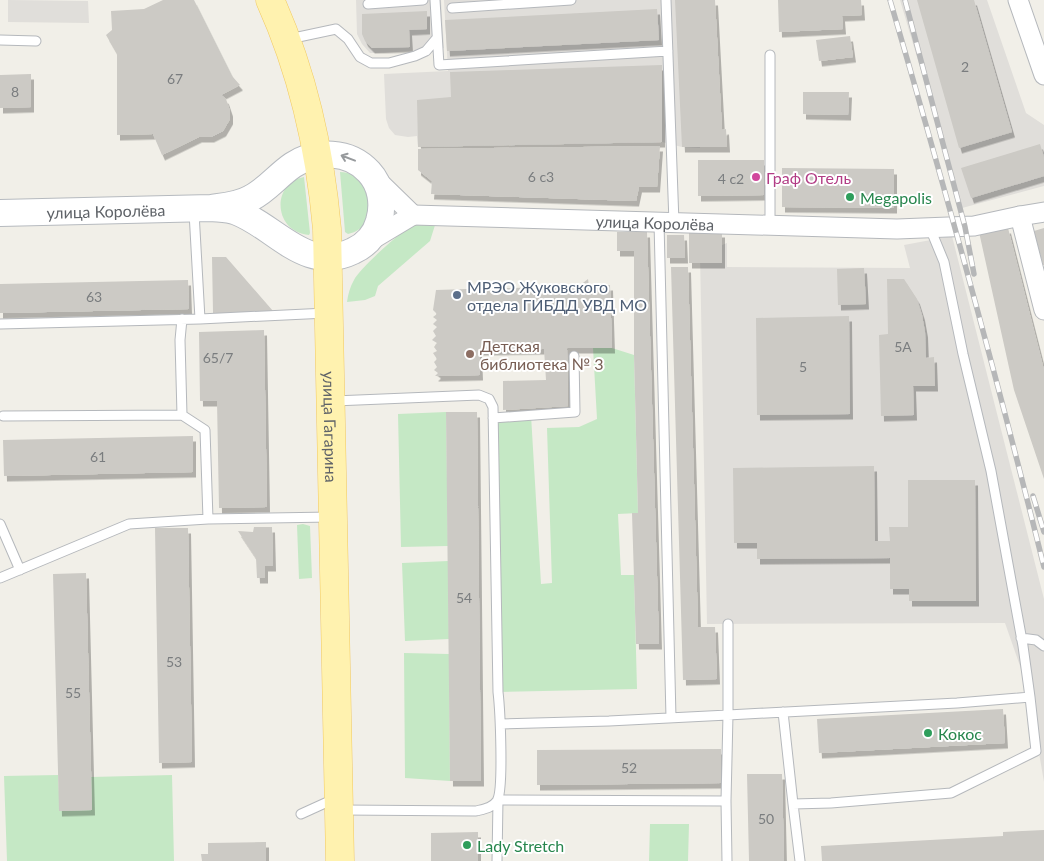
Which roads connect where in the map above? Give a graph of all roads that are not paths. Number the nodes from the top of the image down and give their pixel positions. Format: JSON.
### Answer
{"nodes":[{"id":1,"x":270,"y":0,"type":"edge"},
{"id":2,"x":423,"y":0,"type":"edge"},
{"id":3,"x":435,"y":0,"type":"edge"},
{"id":4,"x":571,"y":0,"type":"edge"},
{"id":5,"x":666,"y":0,"type":"edge"},
{"id":6,"x":1018,"y":0,"type":"edge"},
{"id":7,"x":368,"y":4,"type":"dead end"},
{"id":8,"x":452,"y":8,"type":"dead end"},
{"id":9,"x":437,"y":38,"type":"junction"},
{"id":10,"x":286,"y":39,"type":"junction"},
{"id":11,"x":0,"y":40,"type":"edge"},
{"id":12,"x":36,"y":41,"type":"dead end"},
{"id":13,"x":668,"y":51,"type":"junction"},
{"id":14,"x":770,"y":55,"type":"dead end"},
{"id":15,"x":1044,"y":75,"type":"edge"},
{"id":16,"x":318,"y":156,"type":"junction"},
{"id":17,"x":373,"y":176,"type":"junction"},
{"id":18,"x":278,"y":177,"type":"junction"},
{"id":19,"x":202,"y":208,"type":"junction"},
{"id":20,"x":1044,"y":212,"type":"edge"},
{"id":21,"x":0,"y":213,"type":"edge"},
{"id":22,"x":413,"y":215,"type":"junction"},
{"id":23,"x":1020,"y":216,"type":"junction"},
{"id":24,"x":666,"y":222,"type":"junction"},
{"id":25,"x":770,"y":226,"type":"junction"},
{"id":26,"x":930,"y":228,"type":"junction"},
{"id":27,"x":285,"y":242,"type":"junction"},
{"id":28,"x":367,"y":243,"type":"junction"},
{"id":29,"x":328,"y":257,"type":"junction"},
{"id":30,"x":1044,"y":310,"type":"edge"},
{"id":31,"x":329,"y":313,"type":"junction"},
{"id":32,"x":182,"y":319,"type":"junction"},
{"id":33,"x":200,"y":319,"type":"junction"},
{"id":34,"x":0,"y":324,"type":"edge"},
{"id":35,"x":574,"y":356,"type":"dead end"},
{"id":36,"x":331,"y":401,"type":"junction"},
{"id":37,"x":4,"y":416,"type":"dead end"},
{"id":38,"x":182,"y":416,"type":"junction"},
{"id":39,"x":493,"y":418,"type":"junction"},
{"id":40,"x":334,"y":516,"type":"junction"},
{"id":41,"x":208,"y":519,"type":"junction"},
{"id":42,"x":0,"y":524,"type":"edge"},
{"id":43,"x":20,"y":570,"type":"junction"},
{"id":44,"x":0,"y":578,"type":"edge"},
{"id":45,"x":728,"y":624,"type":"dead end"},
{"id":46,"x":1021,"y":638,"type":"junction"},
{"id":47,"x":1044,"y":646,"type":"edge"},
{"id":48,"x":1030,"y":696,"type":"junction"},
{"id":49,"x":783,"y":712,"type":"junction"},
{"id":50,"x":728,"y":715,"type":"junction"},
{"id":51,"x":671,"y":718,"type":"junction"},
{"id":52,"x":501,"y":724,"type":"junction"},
{"id":53,"x":498,"y":800,"type":"junction"},
{"id":54,"x":726,"y":801,"type":"junction"},
{"id":55,"x":339,"y":804,"type":"junction"},
{"id":56,"x":793,"y":804,"type":"junction"},
{"id":57,"x":301,"y":814,"type":"dead end"},
{"id":58,"x":340,"y":861,"type":"edge"},
{"id":59,"x":496,"y":861,"type":"edge"},
{"id":60,"x":727,"y":861,"type":"edge"},
{"id":61,"x":800,"y":861,"type":"edge"}],
"edges":[{"from":1,"to":10,"type":"main road","name":"улица Гагарина"},
{"from":2,"to":7,"type":"lane"},
{"from":3,"to":9,"type":"lane"},
{"from":4,"to":8,"type":"lane"},
{"from":5,"to":13,"type":"lane"},
{"from":6,"to":15,"type":"street"},
{"from":9,"to":10,"type":"lane"},
{"from":9,"to":13,"type":"lane"},
{"from":10,"to":16,"type":"main road","name":"улица Гагарина"},
{"from":11,"to":12,"type":"lane"},
{"from":13,"to":24,"type":"lane"},
{"from":14,"to":25,"type":"lane"},
{"from":17,"to":16,"type":"main road","one_way":true},
{"from":16,"to":18,"type":"main road"},
{"from":16,"to":29,"type":"main road","name":"улица Гагарина"},
{"from":17,"to":22,"type":"street"},
{"from":17,"to":28,"type":"main road"},
{"from":18,"to":19,"type":"main road"},
{"from":18,"to":27,"type":"main road"},
{"from":19,"to":21,"type":"main road","name":"улица Королёва"},
{"from":19,"to":27,"type":"main road"},
{"from":19,"to":33,"type":"lane"},
{"from":20,"to":23,"type":"street","name":"улица Королёва"},
{"from":22,"to":24,"type":"street","name":"улица Королёва"},
{"from":22,"to":28,"type":"street"},
{"from":23,"to":26,"type":"street","name":"улица Королёва"},
{"from":23,"to":30,"type":"street"},
{"from":24,"to":25,"type":"street","name":"улица Королёва"},
{"from":24,"to":51,"type":"lane"},
{"from":25,"to":26,"type":"street","name":"улица Королёва"},
{"from":26,"to":46,"type":"lane"},
{"from":27,"to":29,"type":"main road"},
{"from":28,"to":29,"type":"main road"},
{"from":29,"to":31,"type":"main road","name":"улица Гагарина"},
{"from":31,"to":33,"type":"lane"},
{"from":31,"to":36,"type":"main road","name":"улица Гагарина"},
{"from":32,"to":33,"type":"lane"},
{"from":32,"to":34,"type":"lane"},
{"from":32,"to":38,"type":"lane"},
{"from":35,"to":39,"type":"lane"},
{"from":36,"to":39,"type":"lane"},
{"from":36,"to":40,"type":"main road","name":"улица Гагарина"},
{"from":37,"to":38,"type":"lane"},
{"from":38,"to":41,"type":"lane"},
{"from":39,"to":52,"type":"lane"},
{"from":40,"to":41,"type":"lane"},
{"from":40,"to":55,"type":"main road","name":"улица Гагарина"},
{"from":41,"to":43,"type":"lane"},
{"from":42,"to":43,"type":"lane"},
{"from":43,"to":44,"type":"lane"},
{"from":45,"to":50,"type":"lane"},
{"from":46,"to":47,"type":"lane"},
{"from":46,"to":48,"type":"lane"},
{"from":48,"to":49,"type":"lane"},
{"from":48,"to":56,"type":"lane"},
{"from":49,"to":50,"type":"lane"},
{"from":49,"to":56,"type":"lane"},
{"from":50,"to":51,"type":"lane"},
{"from":50,"to":54,"type":"lane"},
{"from":51,"to":52,"type":"lane"},
{"from":52,"to":53,"type":"lane"},
{"from":53,"to":54,"type":"lane"},
{"from":53,"to":55,"type":"lane"},
{"from":53,"to":59,"type":"lane"},
{"from":54,"to":60,"type":"lane"},
{"from":55,"to":57,"type":"lane"},
{"from":55,"to":58,"type":"main road","name":"улица Гагарина"},
{"from":56,"to":61,"type":"lane"}]}
